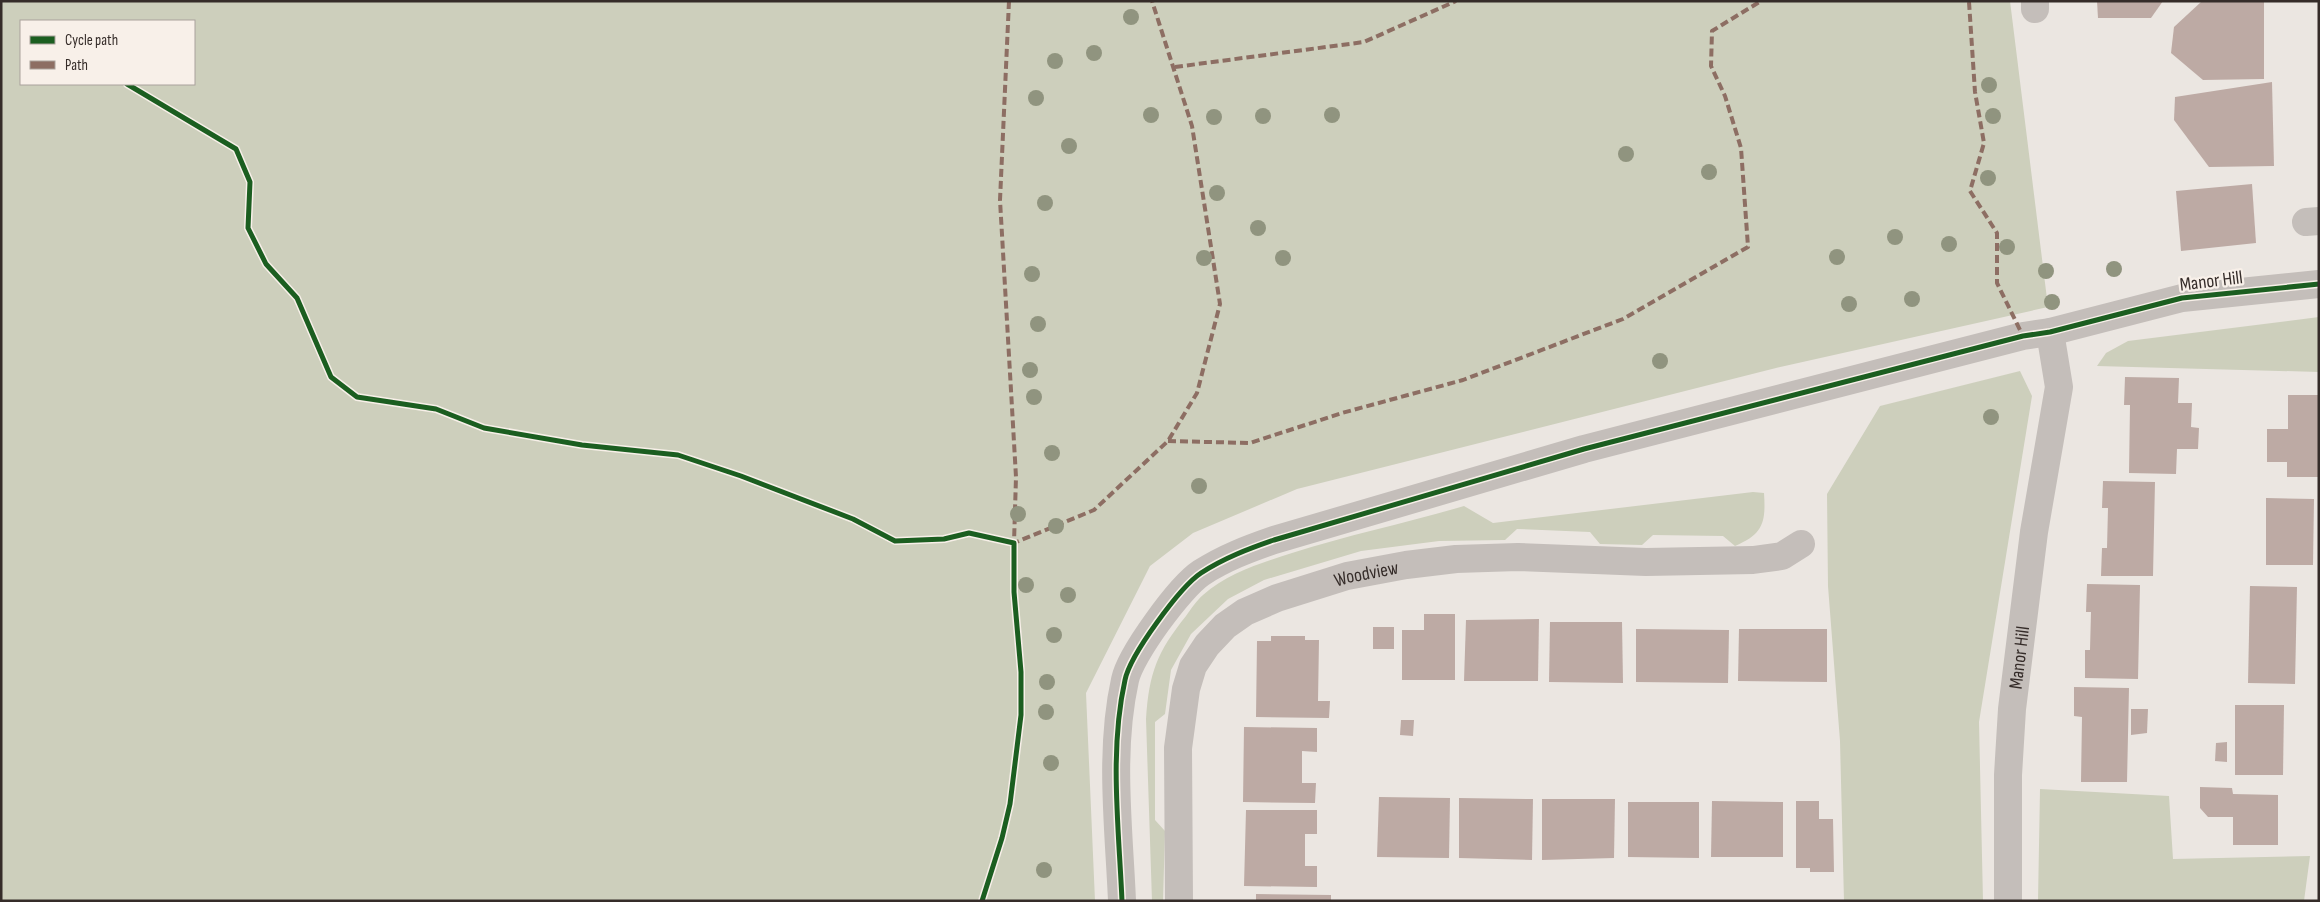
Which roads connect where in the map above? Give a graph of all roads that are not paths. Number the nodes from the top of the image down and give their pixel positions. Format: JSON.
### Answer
{"nodes":[{"id":1,"x":2319,"y":284,"type":"edge"},
{"id":2,"x":2050,"y":332,"type":"junction"},
{"id":3,"x":1801,"y":544,"type":"dead end"},
{"id":4,"x":1122,"y":901,"type":"edge"},
{"id":5,"x":1179,"y":901,"type":"edge"},
{"id":6,"x":2008,"y":901,"type":"edge"}],
"edges":[{"from":1,"to":2,"type":"street","name":"Manor Hill"},
{"from":2,"to":4,"type":"street"},
{"from":2,"to":6,"type":"street","name":"Manor Hill"},
{"from":3,"to":5,"type":"street","name":"Woodview"}]}
